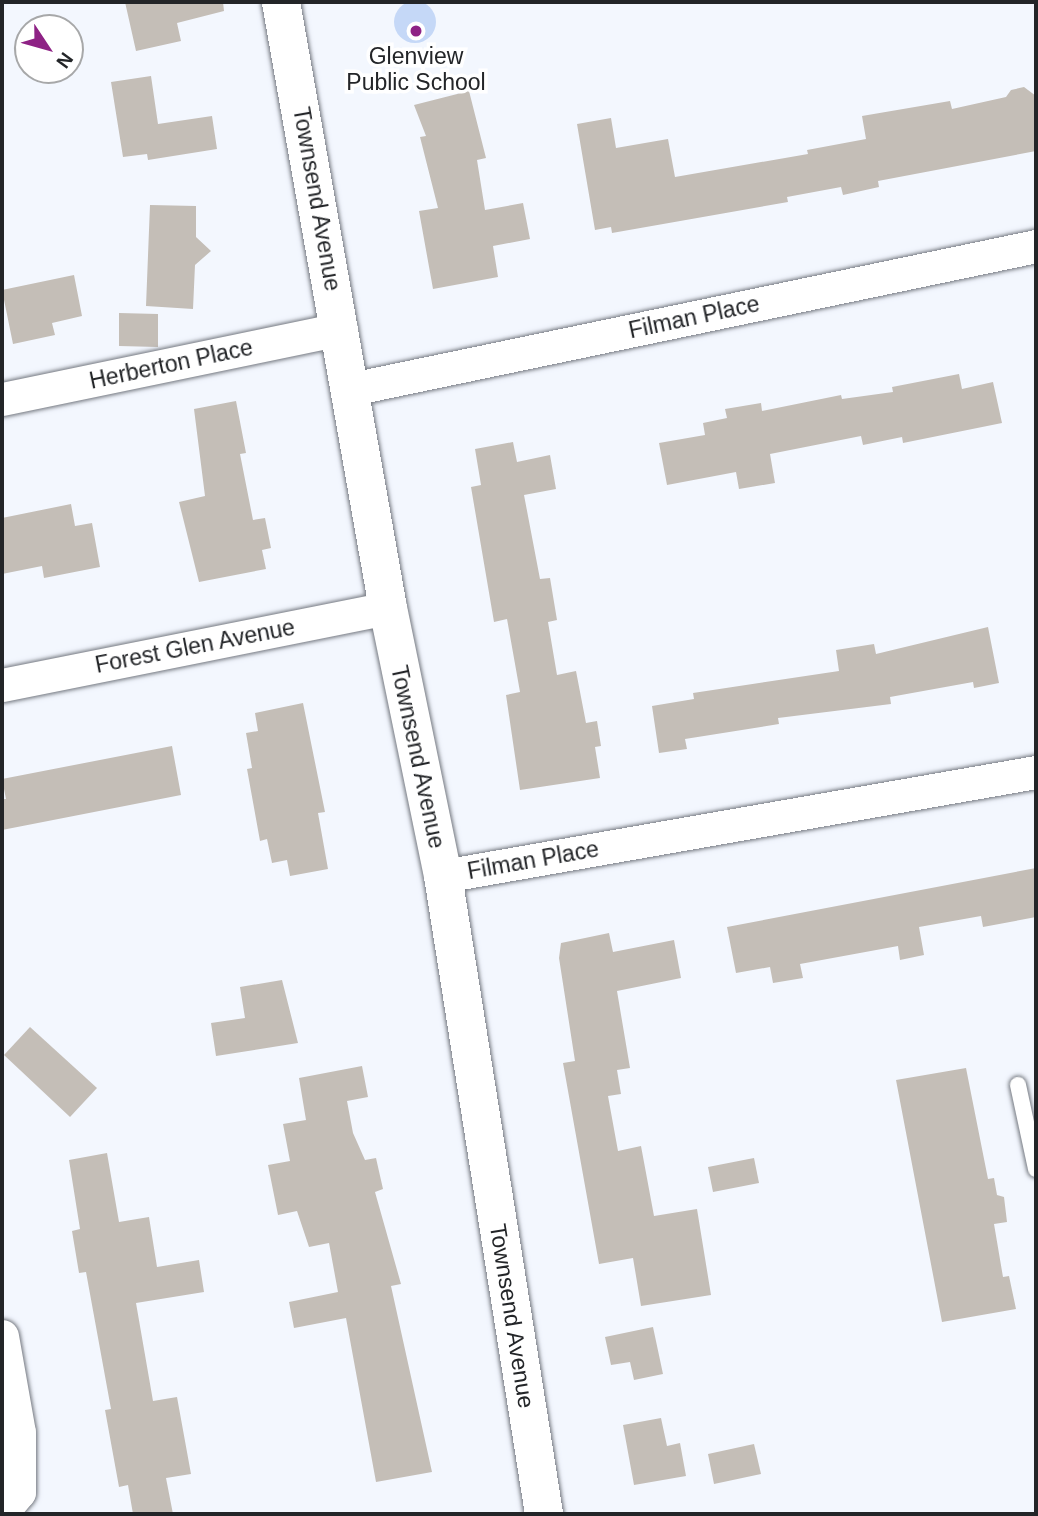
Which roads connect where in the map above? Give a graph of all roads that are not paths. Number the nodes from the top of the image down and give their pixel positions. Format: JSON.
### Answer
{"nodes":[{"id":1,"x":281,"y":2,"type":"edge"},
{"id":2,"x":1036,"y":246,"type":"edge"},
{"id":3,"x":341,"y":329,"type":"junction"},
{"id":4,"x":351,"y":389,"type":"junction"},
{"id":5,"x":2,"y":399,"type":"edge"},
{"id":6,"x":388,"y":608,"type":"junction"},
{"id":7,"x":2,"y":685,"type":"edge"},
{"id":8,"x":1036,"y":772,"type":"edge"},
{"id":9,"x":443,"y":876,"type":"junction"},
{"id":10,"x":1018,"y":1085,"type":"dead end"},
{"id":11,"x":1036,"y":1169,"type":"edge"},
{"id":12,"x":2,"y":1336,"type":"edge"},
{"id":13,"x":2,"y":1512,"type":"edge"},
{"id":14,"x":544,"y":1514,"type":"edge"}],
"edges":[{"from":1,"to":3,"type":"street","name":"Townsend Avenue"},
{"from":2,"to":4,"type":"street","name":"Filman Place"},
{"from":3,"to":4,"type":"street","name":"Townsend Avenue"},
{"from":3,"to":5,"type":"street","name":"Herberton Place"},
{"from":4,"to":6,"type":"street","name":"Townsend Avenue"},
{"from":6,"to":7,"type":"street","name":"Forest Glen Avenue"},
{"from":6,"to":9,"type":"street","name":"Townsend Avenue"},
{"from":8,"to":9,"type":"street","name":"Filman Place"},
{"from":9,"to":14,"type":"street","name":"Townsend Avenue"},
{"from":10,"to":11,"type":"lane"},
{"from":12,"to":13,"type":"street"}]}
